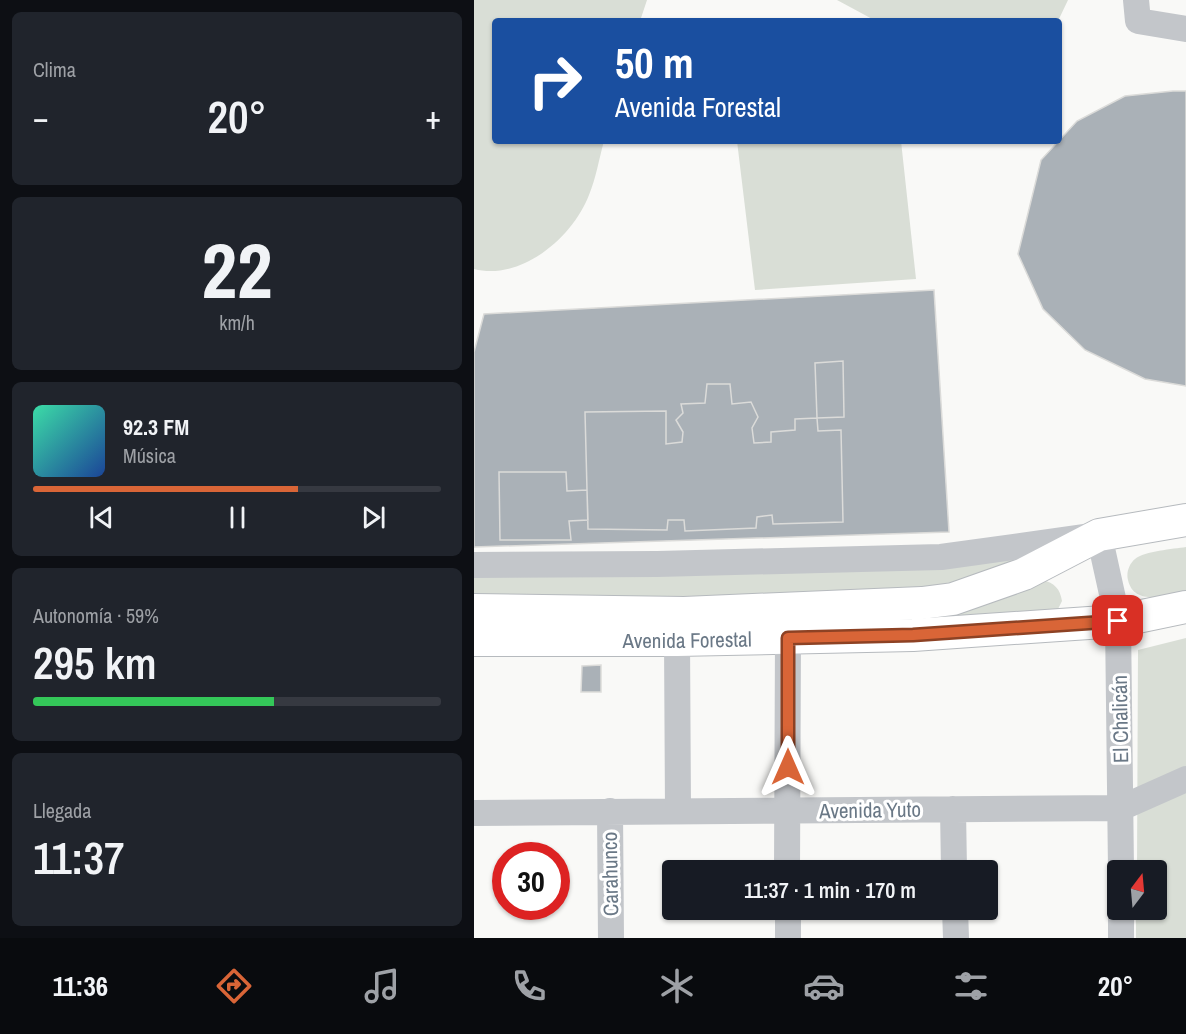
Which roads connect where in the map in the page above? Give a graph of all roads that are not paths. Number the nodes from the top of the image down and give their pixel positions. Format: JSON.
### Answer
{"nodes":[{"id":1,"x":1136,"y":0,"type":"edge"},
{"id":2,"x":1186,"y":28,"type":"edge"},
{"id":3,"x":1186,"y":520,"type":"edge"},
{"id":4,"x":1099,"y":535,"type":"junction"},
{"id":5,"x":474,"y":565,"type":"edge"},
{"id":6,"x":1186,"y":607,"type":"edge"},
{"id":7,"x":474,"y":610,"type":"edge"},
{"id":8,"x":1118,"y":621,"type":"junction"},
{"id":9,"x":788,"y":638,"type":"junction"},
{"id":10,"x":474,"y":640,"type":"edge"},
{"id":11,"x":678,"y":640,"type":"junction"},
{"id":12,"x":1186,"y":779,"type":"edge"},
{"id":13,"x":1121,"y":807,"type":"junction"},
{"id":14,"x":953,"y":809,"type":"junction"},
{"id":15,"x":788,"y":810,"type":"junction"},
{"id":16,"x":610,"y":811,"type":"junction"},
{"id":17,"x":678,"y":811,"type":"junction"},
{"id":18,"x":474,"y":813,"type":"edge"},
{"id":19,"x":788,"y":860,"type":"edge"},
{"id":20,"x":954,"y":860,"type":"edge"},
{"id":21,"x":1121,"y":860,"type":"edge"},
{"id":22,"x":788,"y":920,"type":"edge"},
{"id":23,"x":955,"y":920,"type":"edge"},
{"id":24,"x":1121,"y":920,"type":"edge"},
{"id":25,"x":611,"y":938,"type":"edge"},
{"id":26,"x":788,"y":938,"type":"edge"},
{"id":27,"x":956,"y":938,"type":"edge"},
{"id":28,"x":1121,"y":938,"type":"edge"}],
"edges":[{"from":1,"to":2,"type":"street"},
{"from":3,"to":4,"type":"main road","name":"Avenida Forestal"},
{"from":4,"to":5,"type":"street","name":"Avenida Forestal"},
{"from":4,"to":7,"type":"main road","name":"Avenida Forestal"},
{"from":4,"to":8,"type":"street","name":"El Chalicán"},
{"from":6,"to":8,"type":"main road","name":"Avenida Forestal"},
{"from":8,"to":9,"type":"main road","name":"Avenida Forestal"},
{"from":8,"to":13,"type":"street","name":"El Chalicán"},
{"from":9,"to":11,"type":"main road","name":"Avenida Forestal"},
{"from":9,"to":15,"type":"street"},
{"from":10,"to":11,"type":"main road","name":"Avenida Forestal"},
{"from":11,"to":17,"type":"street"},
{"from":12,"to":13,"type":"street"},
{"from":13,"to":14,"type":"street","name":"Avenida Yuto"},
{"from":13,"to":21,"type":"street","name":"El Chalicán"},
{"from":14,"to":15,"type":"street","name":"Avenida Yuto"},
{"from":14,"to":20,"type":"street"},
{"from":15,"to":17,"type":"street","name":"Avenida Yuto"},
{"from":15,"to":19,"type":"street"},
{"from":16,"to":17,"type":"street","name":"Avenida Yuto"},
{"from":16,"to":18,"type":"street","name":"Avenida Yuto"},
{"from":16,"to":25,"type":"street","name":"Carahunco"},
{"from":22,"to":26,"type":"street"},
{"from":23,"to":27,"type":"street"},
{"from":24,"to":28,"type":"street"}]}
